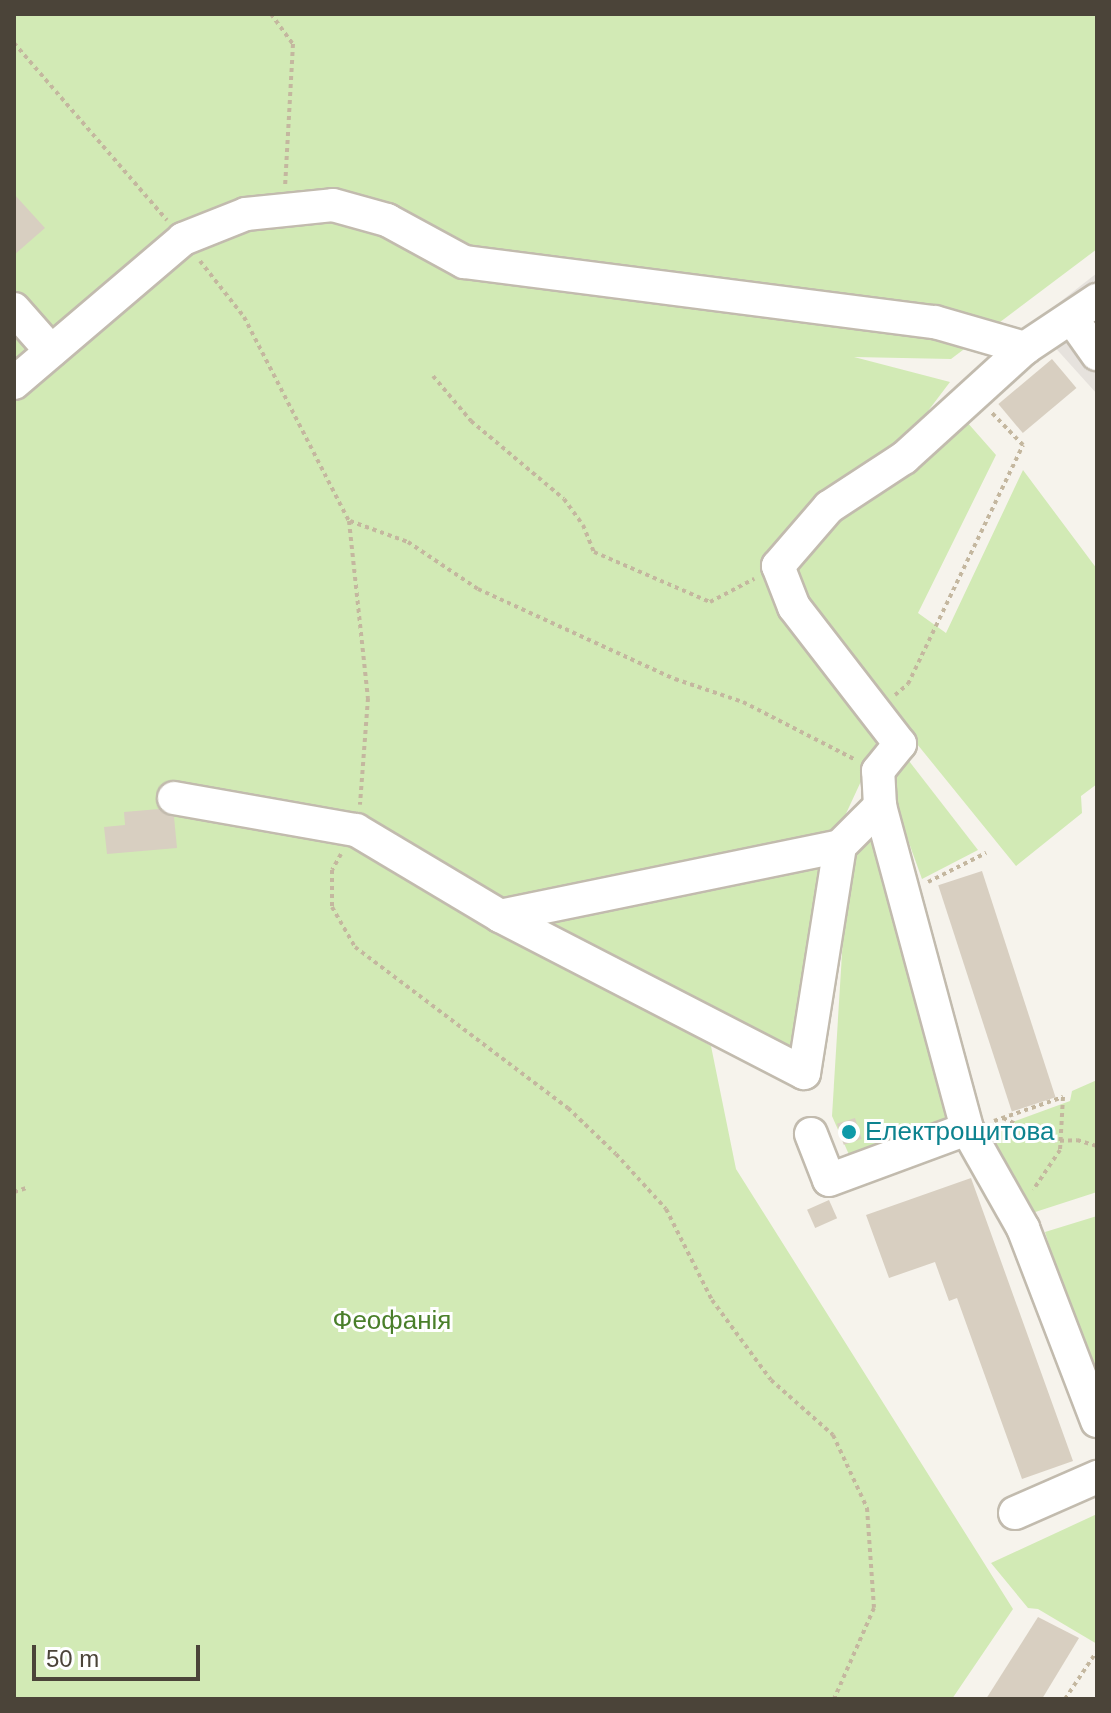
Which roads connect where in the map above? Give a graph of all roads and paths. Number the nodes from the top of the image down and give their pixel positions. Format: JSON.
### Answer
{"nodes":[{"id":1,"x":271,"y":14,"type":"edge"},
{"id":2,"x":14,"y":43,"type":"edge"},
{"id":3,"x":284,"y":207,"type":"junction"},
{"id":4,"x":183,"y":239,"type":"junction"},
{"id":5,"x":14,"y":309,"type":"edge"},
{"id":6,"x":1085,"y":310,"type":"edge"},
{"id":7,"x":1025,"y":348,"type":"junction"},
{"id":8,"x":51,"y":351,"type":"junction"},
{"id":9,"x":1097,"y":354,"type":"edge"},
{"id":10,"x":433,"y":376,"type":"dead end"},
{"id":11,"x":14,"y":383,"type":"edge"},
{"id":12,"x":1002,"y":423,"type":"dead end"},
{"id":13,"x":349,"y":521,"type":"junction"},
{"id":14,"x":778,"y":566,"type":"junction"},
{"id":15,"x":875,"y":713,"type":"junction"},
{"id":16,"x":878,"y":771,"type":"junction"},
{"id":17,"x":174,"y":798,"type":"dead end"},
{"id":18,"x":880,"y":806,"type":"junction"},
{"id":19,"x":356,"y":830,"type":"junction"},
{"id":20,"x":840,"y":846,"type":"junction"},
{"id":21,"x":986,"y":853,"type":"dead end"},
{"id":22,"x":901,"y":895,"type":"junction"},
{"id":23,"x":500,"y":916,"type":"junction"},
{"id":24,"x":967,"y":1129,"type":"junction"},
{"id":25,"x":811,"y":1134,"type":"dead end"},
{"id":26,"x":1097,"y":1146,"type":"edge"},
{"id":27,"x":26,"y":1188,"type":"dead end"},
{"id":28,"x":14,"y":1192,"type":"edge"},
{"id":29,"x":1016,"y":1216,"type":"junction"},
{"id":30,"x":1097,"y":1421,"type":"edge"},
{"id":31,"x":1097,"y":1477,"type":"edge"},
{"id":32,"x":1015,"y":1513,"type":"dead end"},
{"id":33,"x":1097,"y":1651,"type":"edge"},
{"id":34,"x":834,"y":1699,"type":"edge"},
{"id":35,"x":1065,"y":1699,"type":"edge"}],
"edges":[{"from":1,"to":3,"type":"path"},
{"from":2,"to":4,"type":"path"},
{"from":3,"to":4,"type":"street"},
{"from":3,"to":7,"type":"street"},
{"from":4,"to":8,"type":"street"},
{"from":4,"to":13,"type":"path"},
{"from":5,"to":8,"type":"street"},
{"from":6,"to":7,"type":"street"},
{"from":6,"to":9,"type":"street"},
{"from":7,"to":14,"type":"street"},
{"from":8,"to":11,"type":"street"},
{"from":10,"to":14,"type":"path"},
{"from":12,"to":15,"type":"path"},
{"from":13,"to":16,"type":"path"},
{"from":13,"to":19,"type":"path"},
{"from":14,"to":15,"type":"street"},
{"from":15,"to":16,"type":"street"},
{"from":16,"to":18,"type":"street"},
{"from":17,"to":19,"type":"street"},
{"from":18,"to":20,"type":"street"},
{"from":18,"to":22,"type":"street"},
{"from":19,"to":23,"type":"street"},
{"from":19,"to":34,"type":"path"},
{"from":20,"to":23,"type":"street"},
{"from":20,"to":23,"type":"street"},
{"from":21,"to":22,"type":"path"},
{"from":22,"to":24,"type":"street"},
{"from":24,"to":25,"type":"street"},
{"from":24,"to":29,"type":"street"},
{"from":26,"to":29,"type":"path"},
{"from":27,"to":28,"type":"path"},
{"from":29,"to":30,"type":"street"},
{"from":31,"to":32,"type":"street"},
{"from":33,"to":35,"type":"path"}]}
